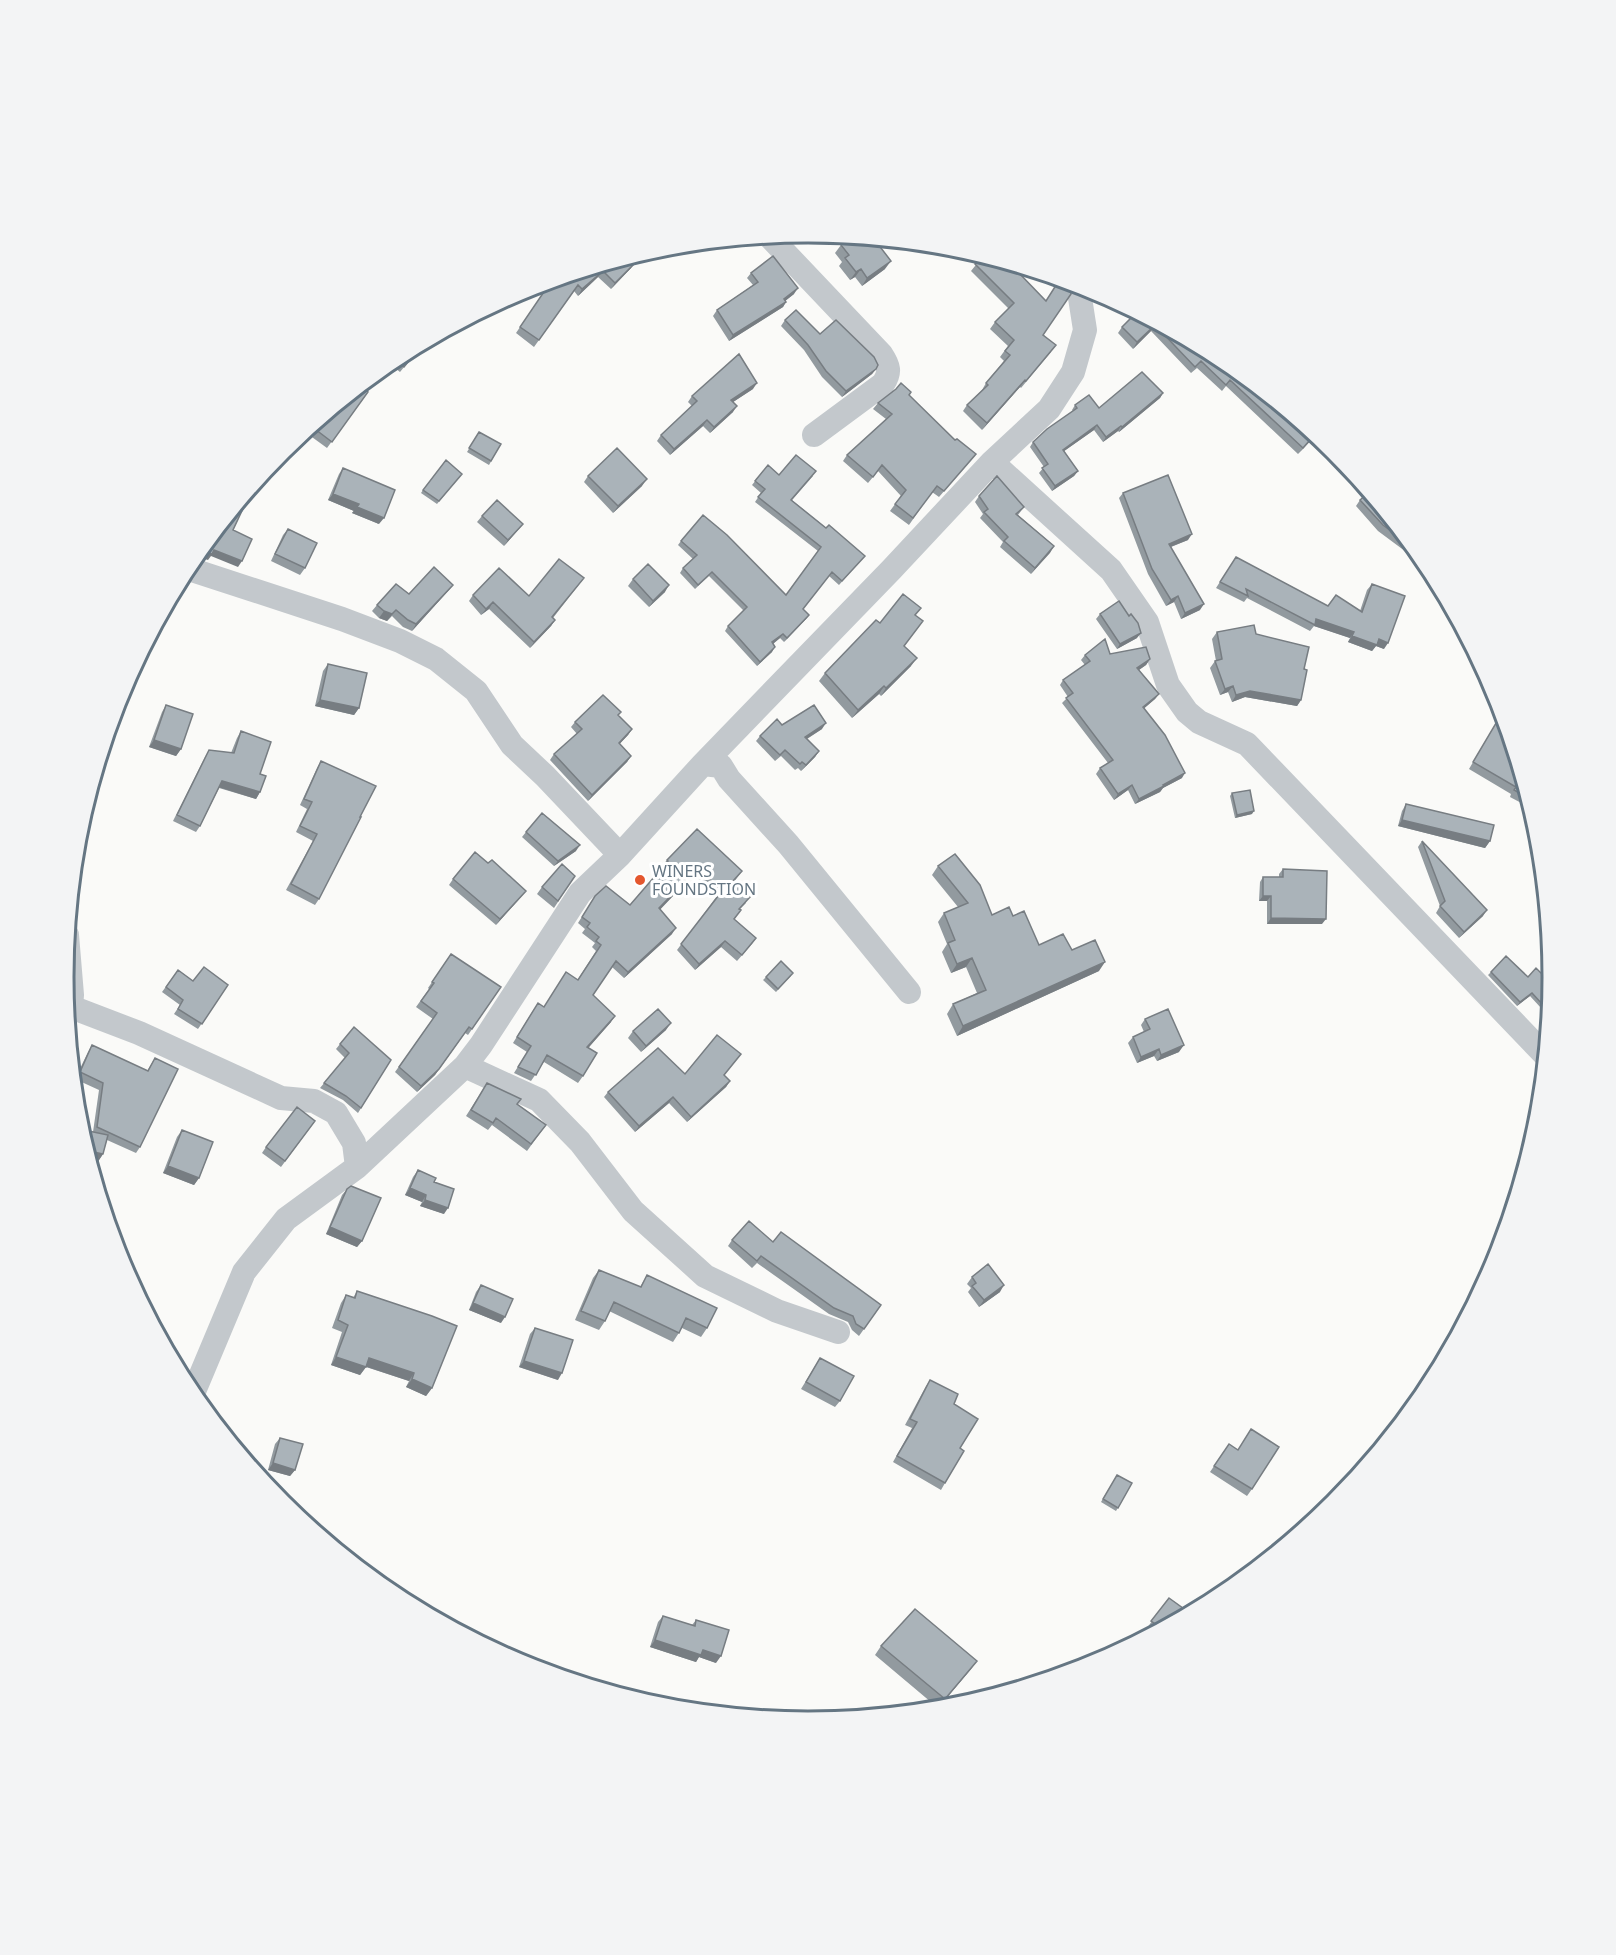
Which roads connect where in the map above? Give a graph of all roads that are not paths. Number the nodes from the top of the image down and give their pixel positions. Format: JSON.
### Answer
{"nodes":[{"id":1,"x":777,"y":244,"type":"edge"},
{"id":2,"x":1080,"y":295,"type":"edge"},
{"id":3,"x":814,"y":435,"type":"dead end"},
{"id":4,"x":992,"y":462,"type":"junction"},
{"id":5,"x":196,"y":571,"type":"edge"},
{"id":6,"x":703,"y":764,"type":"junction"},
{"id":7,"x":620,"y":855,"type":"junction"},
{"id":8,"x":909,"y":992,"type":"dead end"},
{"id":9,"x":75,"y":1010,"type":"edge"},
{"id":10,"x":1539,"y":1048,"type":"edge"},
{"id":11,"x":465,"y":1066,"type":"junction"},
{"id":12,"x":357,"y":1167,"type":"junction"},
{"id":13,"x":838,"y":1332,"type":"dead end"},
{"id":14,"x":197,"y":1385,"type":"edge"}],
"edges":[{"from":1,"to":3,"type":"street"},
{"from":2,"to":4,"type":"street"},
{"from":4,"to":6,"type":"street"},
{"from":4,"to":10,"type":"street"},
{"from":5,"to":7,"type":"street"},
{"from":6,"to":7,"type":"street"},
{"from":6,"to":8,"type":"street"},
{"from":7,"to":11,"type":"street"},
{"from":9,"to":12,"type":"street"},
{"from":11,"to":12,"type":"street"},
{"from":11,"to":13,"type":"street"},
{"from":12,"to":14,"type":"street"}]}
